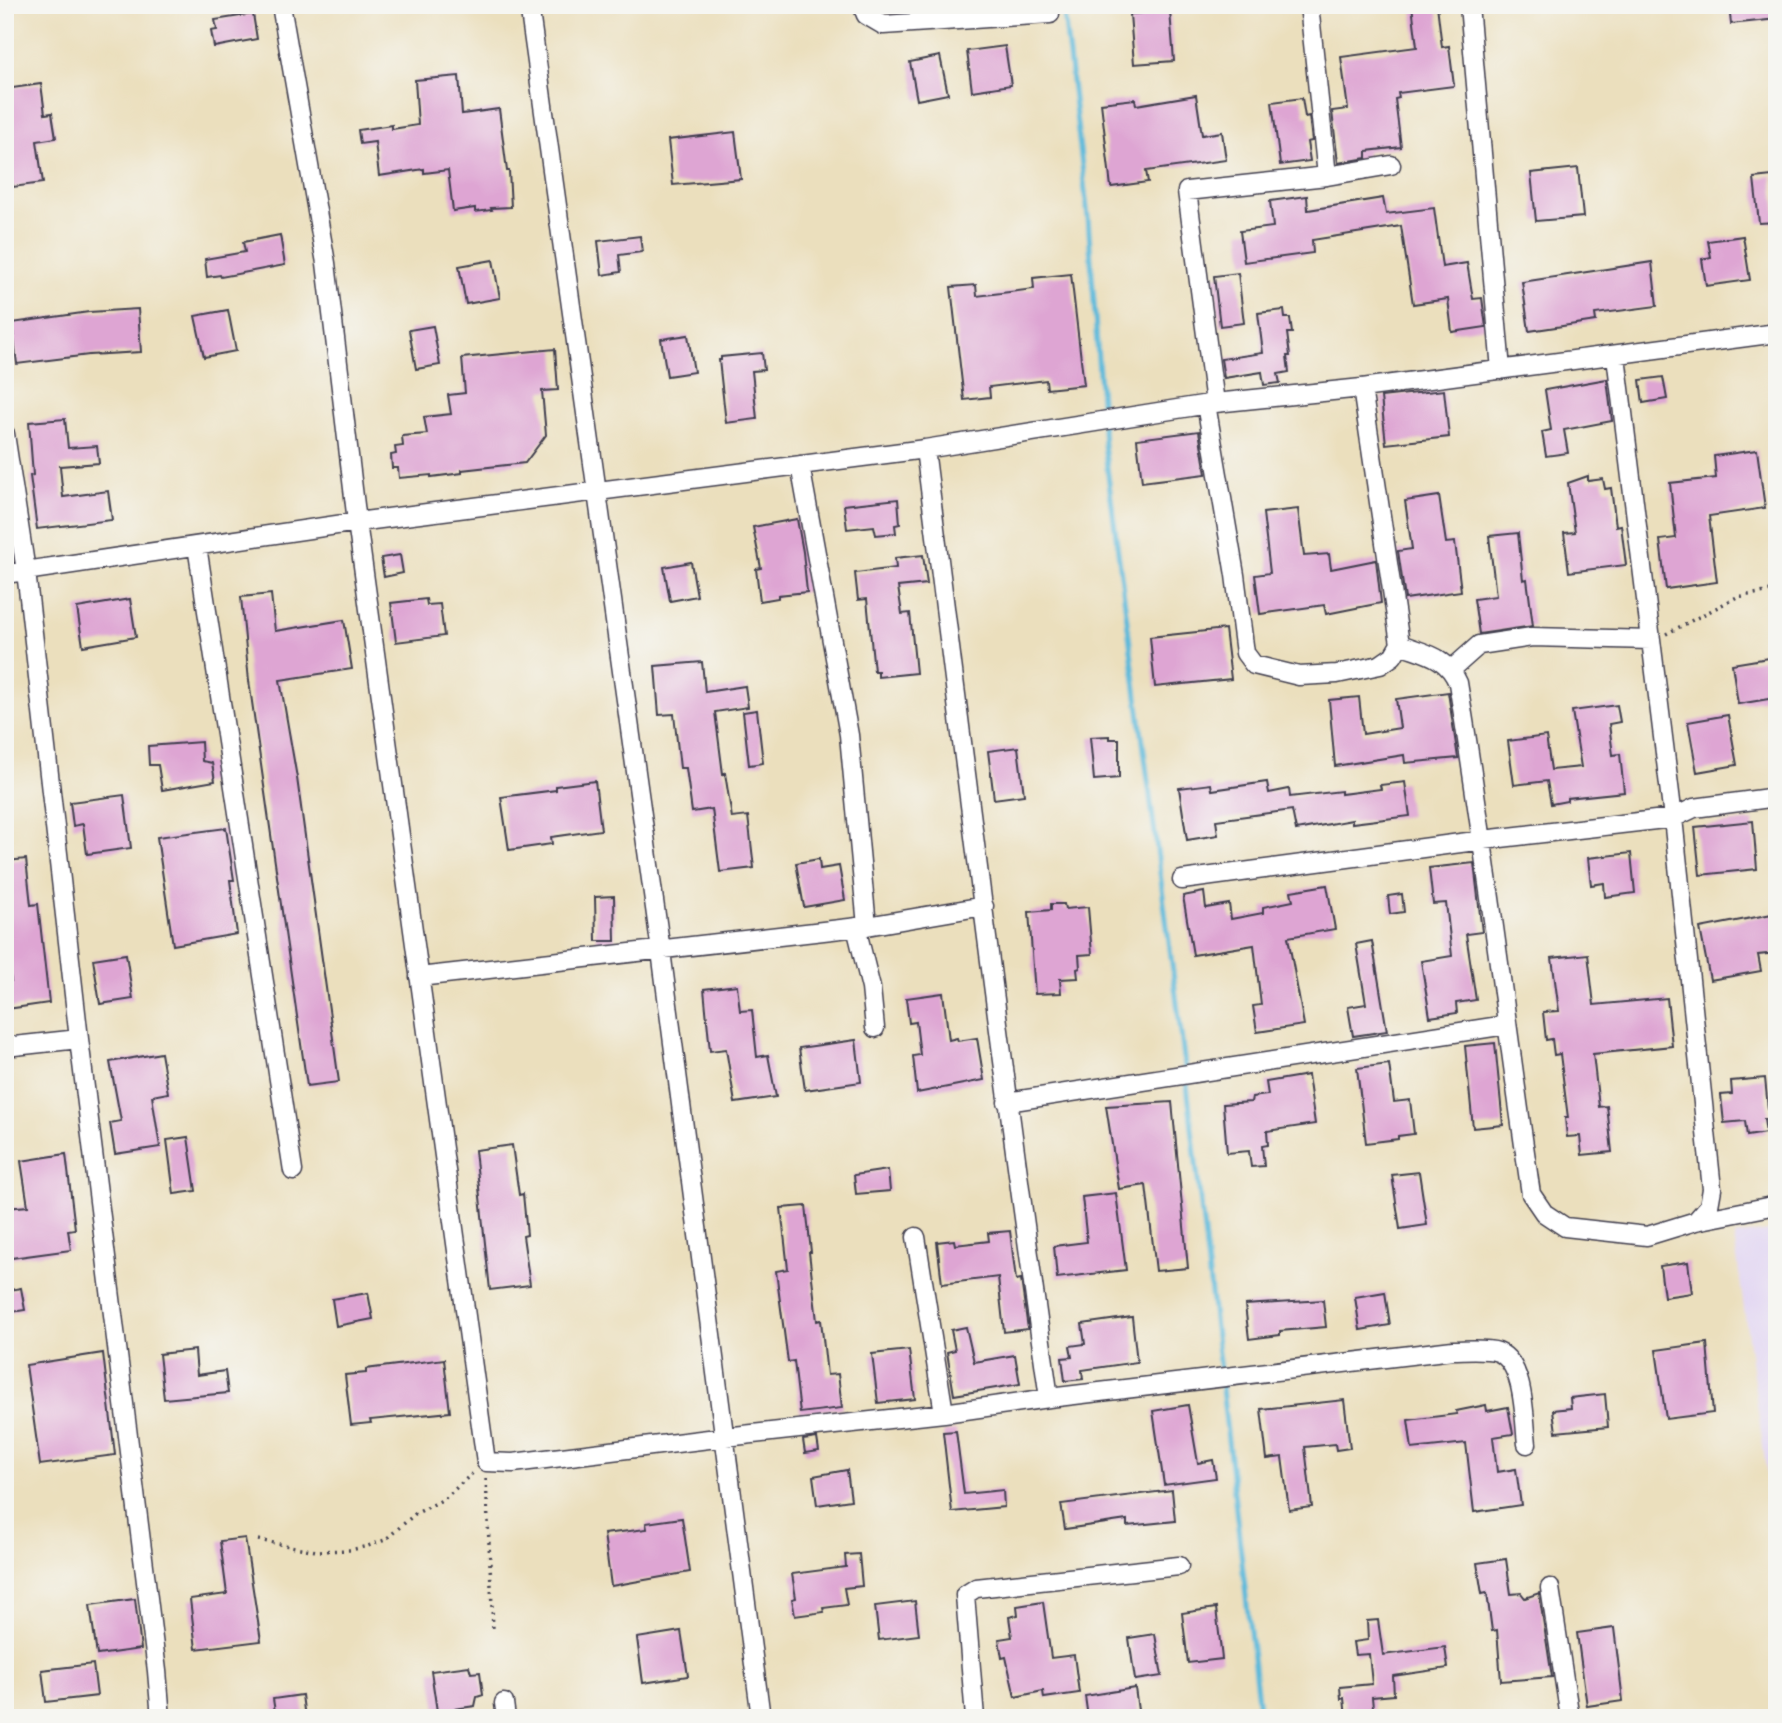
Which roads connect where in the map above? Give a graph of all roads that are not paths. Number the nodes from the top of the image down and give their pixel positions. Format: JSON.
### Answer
{"nodes":[{"id":1,"x":281,"y":5,"type":"edge"},
{"id":2,"x":529,"y":5,"type":"edge"},
{"id":3,"x":862,"y":5,"type":"edge"},
{"id":4,"x":1309,"y":5,"type":"edge"},
{"id":5,"x":1469,"y":5,"type":"edge"},
{"id":6,"x":1050,"y":14,"type":"dead end"},
{"id":7,"x":1391,"y":165,"type":"dead end"},
{"id":8,"x":1327,"y":176,"type":"junction"},
{"id":9,"x":1777,"y":333,"type":"edge"},
{"id":10,"x":1616,"y":356,"type":"junction"},
{"id":11,"x":1501,"y":370,"type":"junction"},
{"id":12,"x":1362,"y":388,"type":"junction"},
{"id":13,"x":1210,"y":404,"type":"junction"},
{"id":14,"x":5,"y":434,"type":"edge"},
{"id":15,"x":925,"y":449,"type":"junction"},
{"id":16,"x":800,"y":465,"type":"junction"},
{"id":17,"x":597,"y":492,"type":"junction"},
{"id":18,"x":357,"y":522,"type":"junction"},
{"id":19,"x":197,"y":546,"type":"junction"},
{"id":20,"x":26,"y":571,"type":"junction"},
{"id":21,"x":5,"y":574,"type":"edge"},
{"id":22,"x":1651,"y":640,"type":"junction"},
{"id":23,"x":1400,"y":644,"type":"junction"},
{"id":24,"x":1452,"y":669,"type":"junction"},
{"id":25,"x":1777,"y":797,"type":"edge"},
{"id":26,"x":1672,"y":818,"type":"junction"},
{"id":27,"x":1483,"y":840,"type":"junction"},
{"id":28,"x":1182,"y":880,"type":"dead end"},
{"id":29,"x":984,"y":906,"type":"junction"},
{"id":30,"x":861,"y":927,"type":"junction"},
{"id":31,"x":661,"y":951,"type":"junction"},
{"id":32,"x":419,"y":977,"type":"junction"},
{"id":33,"x":1506,"y":1024,"type":"junction"},
{"id":34,"x":874,"y":1028,"type":"dead end"},
{"id":35,"x":79,"y":1039,"type":"junction"},
{"id":36,"x":5,"y":1046,"type":"edge"},
{"id":37,"x":1007,"y":1102,"type":"junction"},
{"id":38,"x":293,"y":1171,"type":"dead end"},
{"id":39,"x":1777,"y":1206,"type":"edge"},
{"id":40,"x":1696,"y":1222,"type":"junction"},
{"id":41,"x":916,"y":1237,"type":"dead end"},
{"id":42,"x":1049,"y":1398,"type":"junction"},
{"id":43,"x":944,"y":1413,"type":"junction"},
{"id":44,"x":725,"y":1437,"type":"junction"},
{"id":45,"x":1527,"y":1444,"type":"dead end"},
{"id":46,"x":1180,"y":1566,"type":"dead end"},
{"id":47,"x":1549,"y":1588,"type":"dead end"},
{"id":48,"x":1570,"y":1716,"type":"edge"},
{"id":49,"x":160,"y":1718,"type":"edge"},
{"id":50,"x":761,"y":1718,"type":"edge"},
{"id":51,"x":975,"y":1718,"type":"edge"},
{"id":52,"x":1551,"y":1718,"type":"edge"}],
"edges":[{"from":1,"to":18,"type":"street"},
{"from":2,"to":17,"type":"street"},
{"from":3,"to":6,"type":"street"},
{"from":4,"to":8,"type":"street"},
{"from":5,"to":11,"type":"street"},
{"from":7,"to":8,"type":"street"},
{"from":8,"to":13,"type":"street"},
{"from":9,"to":10,"type":"street"},
{"from":10,"to":11,"type":"street"},
{"from":10,"to":22,"type":"street"},
{"from":11,"to":12,"type":"street"},
{"from":12,"to":13,"type":"street"},
{"from":12,"to":23,"type":"street"},
{"from":13,"to":15,"type":"street"},
{"from":13,"to":23,"type":"street"},
{"from":14,"to":20,"type":"street"},
{"from":15,"to":16,"type":"street"},
{"from":15,"to":29,"type":"street"},
{"from":16,"to":17,"type":"street"},
{"from":16,"to":30,"type":"street"},
{"from":17,"to":18,"type":"street"},
{"from":17,"to":31,"type":"street"},
{"from":18,"to":19,"type":"street"},
{"from":18,"to":32,"type":"street"},
{"from":19,"to":20,"type":"street"},
{"from":19,"to":38,"type":"street"},
{"from":20,"to":21,"type":"street"},
{"from":20,"to":35,"type":"street"},
{"from":22,"to":24,"type":"street"},
{"from":22,"to":26,"type":"street"},
{"from":23,"to":24,"type":"street"},
{"from":24,"to":27,"type":"street"},
{"from":25,"to":26,"type":"street"},
{"from":26,"to":27,"type":"street"},
{"from":26,"to":40,"type":"street"},
{"from":27,"to":28,"type":"street"},
{"from":27,"to":33,"type":"street"},
{"from":29,"to":30,"type":"street"},
{"from":29,"to":37,"type":"street"},
{"from":30,"to":31,"type":"street"},
{"from":30,"to":34,"type":"street"},
{"from":31,"to":32,"type":"street"},
{"from":31,"to":44,"type":"street"},
{"from":32,"to":44,"type":"street"},
{"from":33,"to":37,"type":"street"},
{"from":33,"to":40,"type":"street"},
{"from":35,"to":36,"type":"street"},
{"from":35,"to":49,"type":"street"},
{"from":37,"to":42,"type":"street"},
{"from":39,"to":40,"type":"street"},
{"from":41,"to":43,"type":"street"},
{"from":42,"to":43,"type":"street"},
{"from":42,"to":45,"type":"street"},
{"from":43,"to":44,"type":"street"},
{"from":44,"to":50,"type":"street"},
{"from":46,"to":51,"type":"street"},
{"from":47,"to":48,"type":"street"},
{"from":48,"to":52,"type":"street"}]}
